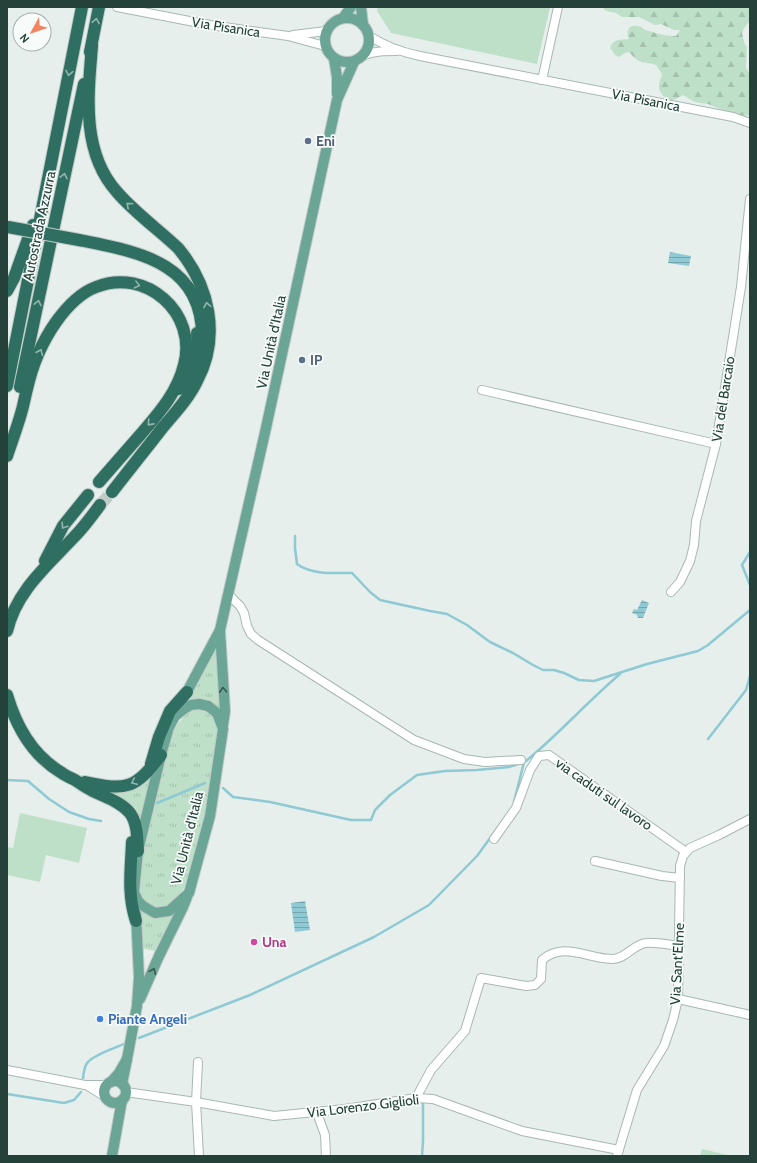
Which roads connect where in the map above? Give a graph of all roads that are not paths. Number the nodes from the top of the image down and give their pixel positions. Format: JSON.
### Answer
{"nodes":[{"id":1,"x":82,"y":7,"type":"edge"},
{"id":2,"x":99,"y":7,"type":"edge"},
{"id":3,"x":117,"y":7,"type":"edge"},
{"id":4,"x":351,"y":7,"type":"edge"},
{"id":5,"x":361,"y":7,"type":"edge"},
{"id":6,"x":558,"y":7,"type":"edge"},
{"id":7,"x":343,"y":18,"type":"junction"},
{"id":8,"x":363,"y":25,"type":"junction"},
{"id":9,"x":326,"y":31,"type":"junction"},
{"id":10,"x":368,"y":35,"type":"junction"},
{"id":11,"x":288,"y":36,"type":"junction"},
{"id":12,"x":92,"y":46,"type":"junction"},
{"id":13,"x":325,"y":46,"type":"junction"},
{"id":14,"x":402,"y":52,"type":"junction"},
{"id":15,"x":364,"y":55,"type":"junction"},
{"id":16,"x":334,"y":59,"type":"junction"},
{"id":17,"x":354,"y":62,"type":"junction"},
{"id":18,"x":542,"y":80,"type":"junction"},
{"id":19,"x":337,"y":100,"type":"junction"},
{"id":20,"x":750,"y":123,"type":"edge"},
{"id":21,"x":46,"y":190,"type":"junction"},
{"id":22,"x":750,"y":199,"type":"edge"},
{"id":23,"x":7,"y":228,"type":"edge"},
{"id":24,"x":79,"y":242,"type":"junction"},
{"id":25,"x":7,"y":291,"type":"edge"},
{"id":26,"x":7,"y":386,"type":"edge"},
{"id":27,"x":482,"y":390,"type":"dead end"},
{"id":28,"x":169,"y":400,"type":"junction"},
{"id":29,"x":180,"y":406,"type":"junction"},
{"id":30,"x":716,"y":444,"type":"junction"},
{"id":31,"x":7,"y":451,"type":"edge"},
{"id":32,"x":7,"y":456,"type":"edge"},
{"id":33,"x":99,"y":482,"type":"dead end"},
{"id":34,"x":112,"y":492,"type":"tunnel mouth"},
{"id":35,"x":88,"y":495,"type":"dead end"},
{"id":36,"x":100,"y":505,"type":"tunnel mouth"},
{"id":37,"x":40,"y":572,"type":"junction"},
{"id":38,"x":671,"y":592,"type":"dead end"},
{"id":39,"x":228,"y":594,"type":"junction"},
{"id":40,"x":220,"y":630,"type":"junction"},
{"id":41,"x":7,"y":631,"type":"edge"},
{"id":42,"x":187,"y":692,"type":"junction"},
{"id":43,"x":7,"y":695,"type":"edge"},
{"id":44,"x":175,"y":716,"type":"junction"},
{"id":45,"x":223,"y":729,"type":"junction"},
{"id":46,"x":161,"y":755,"type":"junction"},
{"id":47,"x":521,"y":760,"type":"dead end"},
{"id":48,"x":149,"y":770,"type":"junction"},
{"id":49,"x":74,"y":779,"type":"junction"},
{"id":50,"x":750,"y":819,"type":"edge"},
{"id":51,"x":494,"y":839,"type":"dead end"},
{"id":52,"x":138,"y":851,"type":"junction"},
{"id":53,"x":684,"y":854,"type":"junction"},
{"id":54,"x":595,"y":861,"type":"dead end"},
{"id":55,"x":680,"y":878,"type":"junction"},
{"id":56,"x":134,"y":892,"type":"junction"},
{"id":57,"x":189,"y":893,"type":"junction"},
{"id":58,"x":136,"y":921,"type":"junction"},
{"id":59,"x":680,"y":946,"type":"junction"},
{"id":60,"x":678,"y":999,"type":"junction"},
{"id":61,"x":137,"y":1006,"type":"junction"},
{"id":62,"x":750,"y":1015,"type":"edge"},
{"id":63,"x":127,"y":1059,"type":"junction"},
{"id":64,"x":198,"y":1062,"type":"dead end"},
{"id":65,"x":7,"y":1070,"type":"edge"},
{"id":66,"x":108,"y":1084,"type":"junction"},
{"id":67,"x":85,"y":1085,"type":"junction"},
{"id":68,"x":123,"y":1092,"type":"junction"},
{"id":69,"x":416,"y":1098,"type":"junction"},
{"id":70,"x":108,"y":1099,"type":"junction"},
{"id":71,"x":196,"y":1102,"type":"junction"},
{"id":72,"x":317,"y":1113,"type":"junction"},
{"id":73,"x":115,"y":1136,"type":"junction"},
{"id":74,"x":618,"y":1153,"type":"edge"},
{"id":75,"x":112,"y":1156,"type":"edge"},
{"id":76,"x":200,"y":1156,"type":"edge"},
{"id":77,"x":326,"y":1156,"type":"edge"}],
"edges":[{"from":1,"to":21,"type":"highway","name":"Autostrada Azzurra","one_way":true},
{"from":12,"to":2,"type":"highway","name":"Autostrada Azzurra","one_way":true},
{"from":3,"to":11,"type":"street","name":"Via Pisanica"},
{"from":4,"to":7,"type":"main road"},
{"from":5,"to":8,"type":"main road"},
{"from":6,"to":18,"type":"street"},
{"from":7,"to":8,"type":"main road"},
{"from":7,"to":9,"type":"main road"},
{"from":8,"to":10,"type":"main road"},
{"from":9,"to":11,"type":"street","name":"Via Pisanica"},
{"from":9,"to":13,"type":"main road"},
{"from":10,"to":14,"type":"street","name":"Via Pisanica"},
{"from":10,"to":15,"type":"main road"},
{"from":11,"to":13,"type":"street","name":"Via Pisanica"},
{"from":29,"to":12,"type":"highway","one_way":true},
{"from":31,"to":12,"type":"highway","name":"Autostrada Azzurra","one_way":true},
{"from":13,"to":16,"type":"main road"},
{"from":14,"to":15,"type":"street","name":"Via Pisanica"},
{"from":14,"to":18,"type":"street","name":"Via Pisanica"},
{"from":15,"to":17,"type":"main road"},
{"from":16,"to":17,"type":"main road"},
{"from":16,"to":19,"type":"main road"},
{"from":17,"to":19,"type":"main road","name":"Via Unità d'Italia"},
{"from":18,"to":20,"type":"street","name":"Via Pisanica"},
{"from":19,"to":39,"type":"main road","name":"Via Unità d'Italia"},
{"from":21,"to":25,"type":"highway"},
{"from":21,"to":26,"type":"highway","name":"Autostrada Azzurra"},
{"from":22,"to":30,"type":"street","name":"Via del Barcaio"},
{"from":23,"to":24,"type":"highway","bridge":true},
{"from":24,"to":28,"type":"highway"},
{"from":24,"to":29,"type":"highway"},
{"from":27,"to":30,"type":"street"},
{"from":32,"to":28,"type":"highway","one_way":true},
{"from":28,"to":33,"type":"highway","one_way":true},
{"from":29,"to":34,"type":"highway"},
{"from":30,"to":38,"type":"street","name":"Via del Barcaio"},
{"from":35,"to":37,"type":"highway","one_way":true},
{"from":36,"to":37,"type":"highway"},
{"from":37,"to":41,"type":"highway"},
{"from":39,"to":40,"type":"main road","name":"Via Unità d'Italia"},
{"from":39,"to":47,"type":"street"},
{"from":40,"to":42,"type":"main road","name":"Via Unità d'Italia"},
{"from":45,"to":40,"type":"main road","name":"Via Unità d'Italia","one_way":true},
{"from":42,"to":44,"type":"main road","name":"Via Unità d'Italia"},
{"from":42,"to":48,"type":"highway"},
{"from":43,"to":49,"type":"highway"},
{"from":44,"to":45,"type":"main road"},
{"from":44,"to":46,"type":"main road","name":"Via Unità d'Italia"},
{"from":45,"to":57,"type":"main road","name":"Via Unità d'Italia"},
{"from":46,"to":48,"type":"highway"},
{"from":46,"to":52,"type":"main road","name":"Via Unità d'Italia"},
{"from":48,"to":49,"type":"highway","one_way":true},
{"from":49,"to":52,"type":"highway"},
{"from":49,"to":58,"type":"highway"},
{"from":50,"to":53,"type":"street"},
{"from":51,"to":53,"type":"street","name":"via caduti sul lavoro"},
{"from":52,"to":56,"type":"main road","name":"Via Unità d'Italia"},
{"from":53,"to":55,"type":"street","name":"Via Sant'Elme"},
{"from":54,"to":55,"type":"street"},
{"from":55,"to":59,"type":"street","name":"Via Sant'Elme"},
{"from":56,"to":57,"type":"main road","name":"Via Unità d'Italia"},
{"from":56,"to":58,"type":"main road"},
{"from":61,"to":57,"type":"main road","one_way":true},
{"from":58,"to":61,"type":"main road"},
{"from":59,"to":60,"type":"street","name":"Via Sant'Elme"},
{"from":59,"to":69,"type":"street"},
{"from":60,"to":62,"type":"street"},
{"from":60,"to":74,"type":"street","name":"Via Sant'Elme"},
{"from":61,"to":63,"type":"main road"},
{"from":63,"to":66,"type":"main road"},
{"from":63,"to":68,"type":"main road"},
{"from":64,"to":71,"type":"street"},
{"from":65,"to":67,"type":"street"},
{"from":66,"to":67,"type":"street"},
{"from":66,"to":68,"type":"main road"},
{"from":66,"to":70,"type":"main road"},
{"from":67,"to":70,"type":"street"},
{"from":68,"to":70,"type":"main road"},
{"from":68,"to":71,"type":"street","name":"Via Lorenzo Giglioli"},
{"from":68,"to":73,"type":"main road"},
{"from":69,"to":72,"type":"street","name":"Via Lorenzo Giglioli"},
{"from":69,"to":74,"type":"street","name":"Via Lorenzo Giglioli"},
{"from":70,"to":73,"type":"main road"},
{"from":71,"to":72,"type":"street","name":"Via Lorenzo Giglioli"},
{"from":71,"to":76,"type":"street"},
{"from":72,"to":77,"type":"street"},
{"from":73,"to":75,"type":"main road"}]}
